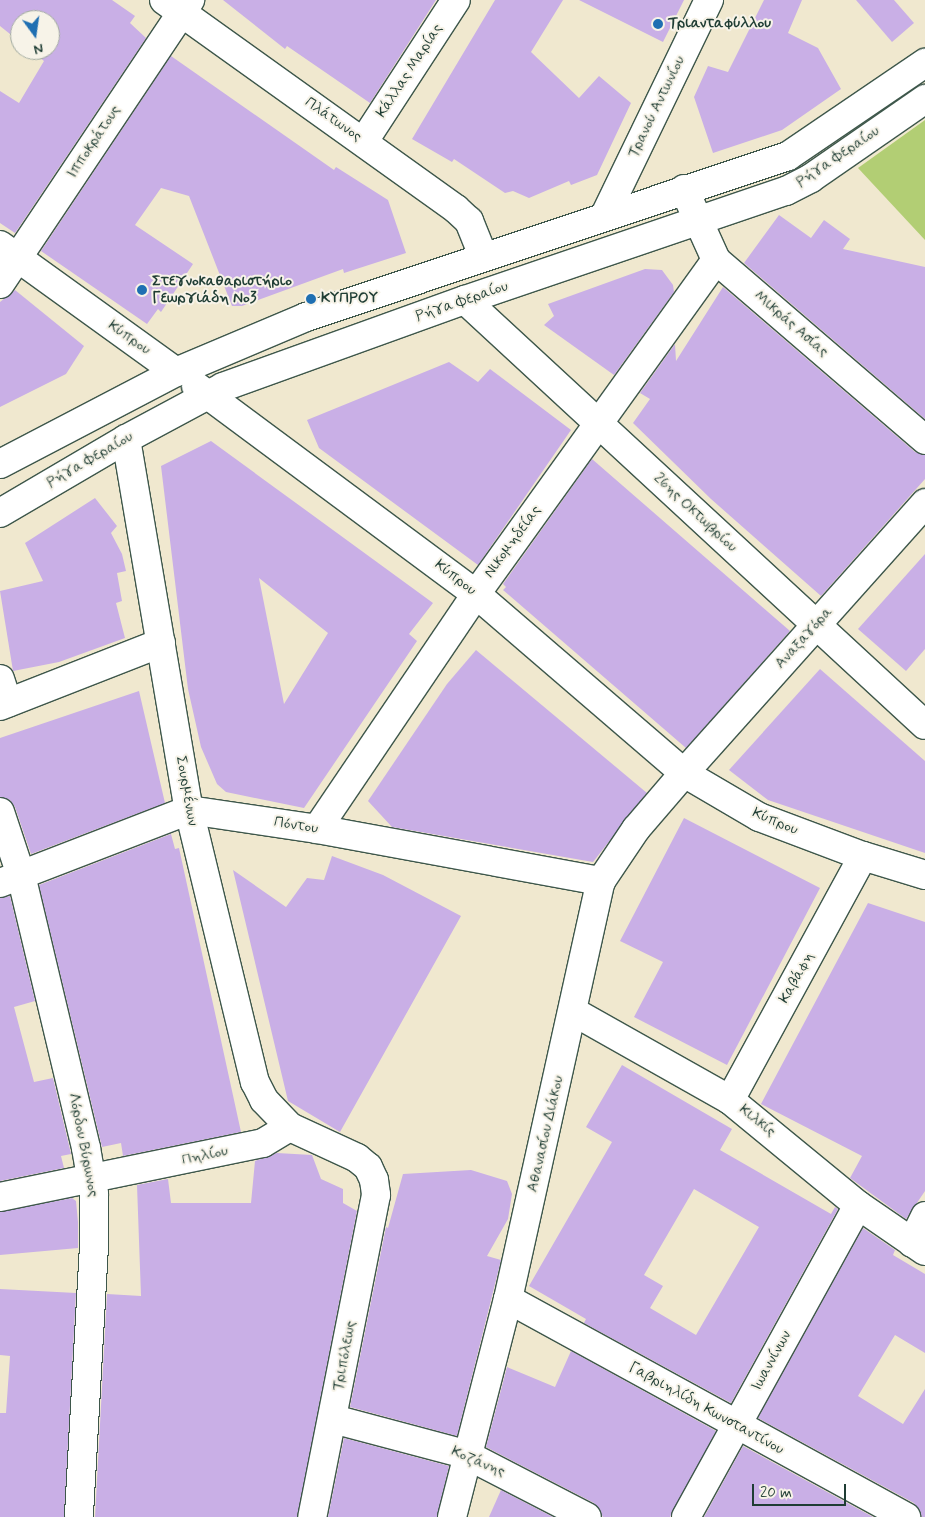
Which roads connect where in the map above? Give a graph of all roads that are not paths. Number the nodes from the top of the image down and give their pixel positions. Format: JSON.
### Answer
{"nodes":[{"id":1,"x":456,"y":0,"type":"edge"},
{"id":2,"x":709,"y":0,"type":"edge"},
{"id":3,"x":178,"y":4,"type":"edge"},
{"id":4,"x":925,"y":63,"type":"edge"},
{"id":5,"x":925,"y":99,"type":"edge"},
{"id":6,"x":364,"y":141,"type":"junction"},
{"id":7,"x":684,"y":189,"type":"junction"},
{"id":8,"x":605,"y":215,"type":"junction"},
{"id":9,"x":696,"y":223,"type":"junction"},
{"id":10,"x":9,"y":251,"type":"edge"},
{"id":11,"x":483,"y":256,"type":"junction"},
{"id":12,"x":716,"y":260,"type":"junction"},
{"id":13,"x":0,"y":284,"type":"edge"},
{"id":14,"x":465,"y":300,"type":"junction"},
{"id":15,"x":176,"y":372,"type":"junction"},
{"id":16,"x":208,"y":394,"type":"junction"},
{"id":17,"x":598,"y":423,"type":"junction"},
{"id":18,"x":126,"y":438,"type":"junction"},
{"id":19,"x":925,"y":440,"type":"edge"},
{"id":20,"x":0,"y":464,"type":"edge"},
{"id":21,"x":925,"y":503,"type":"edge"},
{"id":22,"x":0,"y":513,"type":"edge"},
{"id":23,"x":476,"y":594,"type":"junction"},
{"id":24,"x":816,"y":625,"type":"junction"},
{"id":25,"x":161,"y":643,"type":"junction"},
{"id":26,"x":3,"y":696,"type":"edge"},
{"id":27,"x":925,"y":725,"type":"edge"},
{"id":28,"x":684,"y":773,"type":"junction"},
{"id":29,"x":189,"y":810,"type":"junction"},
{"id":30,"x":0,"y":812,"type":"edge"},
{"id":31,"x":317,"y":829,"type":"junction"},
{"id":32,"x":863,"y":856,"type":"junction"},
{"id":33,"x":925,"y":875,"type":"edge"},
{"id":34,"x":10,"y":879,"type":"edge"},
{"id":35,"x":602,"y":881,"type":"junction"},
{"id":36,"x":574,"y":1012,"type":"junction"},
{"id":37,"x":730,"y":1100,"type":"junction"},
{"id":38,"x":290,"y":1127,"type":"junction"},
{"id":39,"x":92,"y":1180,"type":"junction"},
{"id":40,"x":0,"y":1196,"type":"edge"},
{"id":41,"x":858,"y":1205,"type":"junction"},
{"id":42,"x":925,"y":1216,"type":"edge"},
{"id":43,"x":918,"y":1247,"type":"edge"},
{"id":44,"x":508,"y":1299,"type":"junction"},
{"id":45,"x":333,"y":1419,"type":"junction"},
{"id":46,"x":736,"y":1427,"type":"junction"},
{"id":47,"x":465,"y":1454,"type":"junction"},
{"id":48,"x":79,"y":1517,"type":"edge"},
{"id":49,"x":312,"y":1517,"type":"edge"},
{"id":50,"x":452,"y":1517,"type":"edge"},
{"id":51,"x":587,"y":1517,"type":"edge"},
{"id":52,"x":686,"y":1517,"type":"edge"},
{"id":53,"x":906,"y":1517,"type":"edge"}],
"edges":[{"from":1,"to":6,"type":"street","name":"Κάλλας Μαρίας"},
{"from":2,"to":8,"type":"street","name":"Τρανού Αντωνίου"},
{"from":3,"to":6,"type":"street","name":"Πλάτωνος"},
{"from":3,"to":10,"type":"street","name":"Ιπποκράτους"},
{"from":4,"to":7,"type":"street","name":"Ρήγα Φεραίου"},
{"from":5,"to":9,"type":"street","name":"Ρήγα Φεραίου"},
{"from":6,"to":11,"type":"street","name":"Πλάτωνος"},
{"from":7,"to":8,"type":"street","name":"Ρήγα Φεραίου"},
{"from":7,"to":9,"type":"street","name":"Μικράς Ασίας"},
{"from":8,"to":11,"type":"street","name":"Ρήγα Φεραίου"},
{"from":9,"to":12,"type":"street","name":"Μικράς Ασίας"},
{"from":9,"to":14,"type":"street","name":"Ρήγα Φεραίου"},
{"from":10,"to":13,"type":"street","name":"Ιπποκράτους"},
{"from":10,"to":15,"type":"street","name":"Κύπρου"},
{"from":11,"to":15,"type":"street","name":"Ρήγα Φεραίου"},
{"from":12,"to":17,"type":"street","name":"Νικομηδείας"},
{"from":12,"to":19,"type":"street","name":"Μικράς Ασίας"},
{"from":14,"to":16,"type":"street","name":"Ρήγα Φεραίου"},
{"from":14,"to":17,"type":"street","name":"26ης Οκτωβρίου"},
{"from":15,"to":16,"type":"street","name":"Κύπρου"},
{"from":15,"to":20,"type":"street","name":"Ρήγα Φεραίου"},
{"from":16,"to":18,"type":"street","name":"Ρήγα Φεραίου"},
{"from":16,"to":23,"type":"street","name":"Κύπρου"},
{"from":17,"to":23,"type":"street","name":"Νικομηδείας"},
{"from":17,"to":24,"type":"street","name":"26ης Οκτωβρίου"},
{"from":18,"to":22,"type":"street","name":"Ρήγα Φεραίου"},
{"from":18,"to":25,"type":"street","name":"Σουρμένων"},
{"from":21,"to":24,"type":"street","name":"Αναξαγόρα"},
{"from":23,"to":28,"type":"street","name":"Κύπρου"},
{"from":23,"to":31,"type":"street","name":"Νικομηδείας"},
{"from":24,"to":27,"type":"street","name":"26ης Οκτωβρίου"},
{"from":24,"to":28,"type":"street","name":"Αναξαγόρα"},
{"from":25,"to":26,"type":"street"},
{"from":25,"to":29,"type":"street","name":"Σουρμένων"},
{"from":28,"to":32,"type":"street","name":"Κύπρου"},
{"from":28,"to":35,"type":"street","name":"Αθανασίου Διάκου"},
{"from":29,"to":31,"type":"street","name":"Πόντου"},
{"from":29,"to":34,"type":"street","name":"Πόντου"},
{"from":29,"to":38,"type":"street","name":"Σουρμένων"},
{"from":30,"to":34,"type":"street","name":"Λόρδου Βύρωνος"},
{"from":31,"to":35,"type":"street","name":"Πόντου"},
{"from":32,"to":33,"type":"street","name":"Κύπρου"},
{"from":32,"to":37,"type":"street","name":"Καβάφη"},
{"from":34,"to":39,"type":"street","name":"Λόρδου Βύρωνος"},
{"from":35,"to":36,"type":"street","name":"Αθανασίου Διάκου"},
{"from":36,"to":37,"type":"street","name":"Κιλκίς"},
{"from":36,"to":44,"type":"street","name":"Αθανασίου Διάκου"},
{"from":37,"to":41,"type":"street","name":"Κιλκίς"},
{"from":38,"to":39,"type":"street","name":"Πηλίου"},
{"from":38,"to":45,"type":"street","name":"Τριπόλεως"},
{"from":39,"to":40,"type":"street","name":"Πηλίου"},
{"from":39,"to":48,"type":"street","name":"Λόρδου Βύρωνος"},
{"from":41,"to":43,"type":"street","name":"Κιλκίς"},
{"from":41,"to":46,"type":"street","name":"Ιωαννίνων"},
{"from":42,"to":43,"type":"street"},
{"from":44,"to":46,"type":"street","name":"Γαβριηλίδη Κωνσταντίνου"},
{"from":44,"to":47,"type":"street","name":"Αθανασίου Διάκου"},
{"from":45,"to":47,"type":"street","name":"Κοζάνης"},
{"from":45,"to":49,"type":"street","name":"Τριπόλεως"},
{"from":46,"to":52,"type":"street","name":"Ιωαννίνων"},
{"from":46,"to":53,"type":"street","name":"Γαβριηλίδη Κωνσταντίνου"},
{"from":47,"to":50,"type":"street","name":"Αθανασίου Διάκου"},
{"from":47,"to":51,"type":"street","name":"Κοζάνης"}]}
